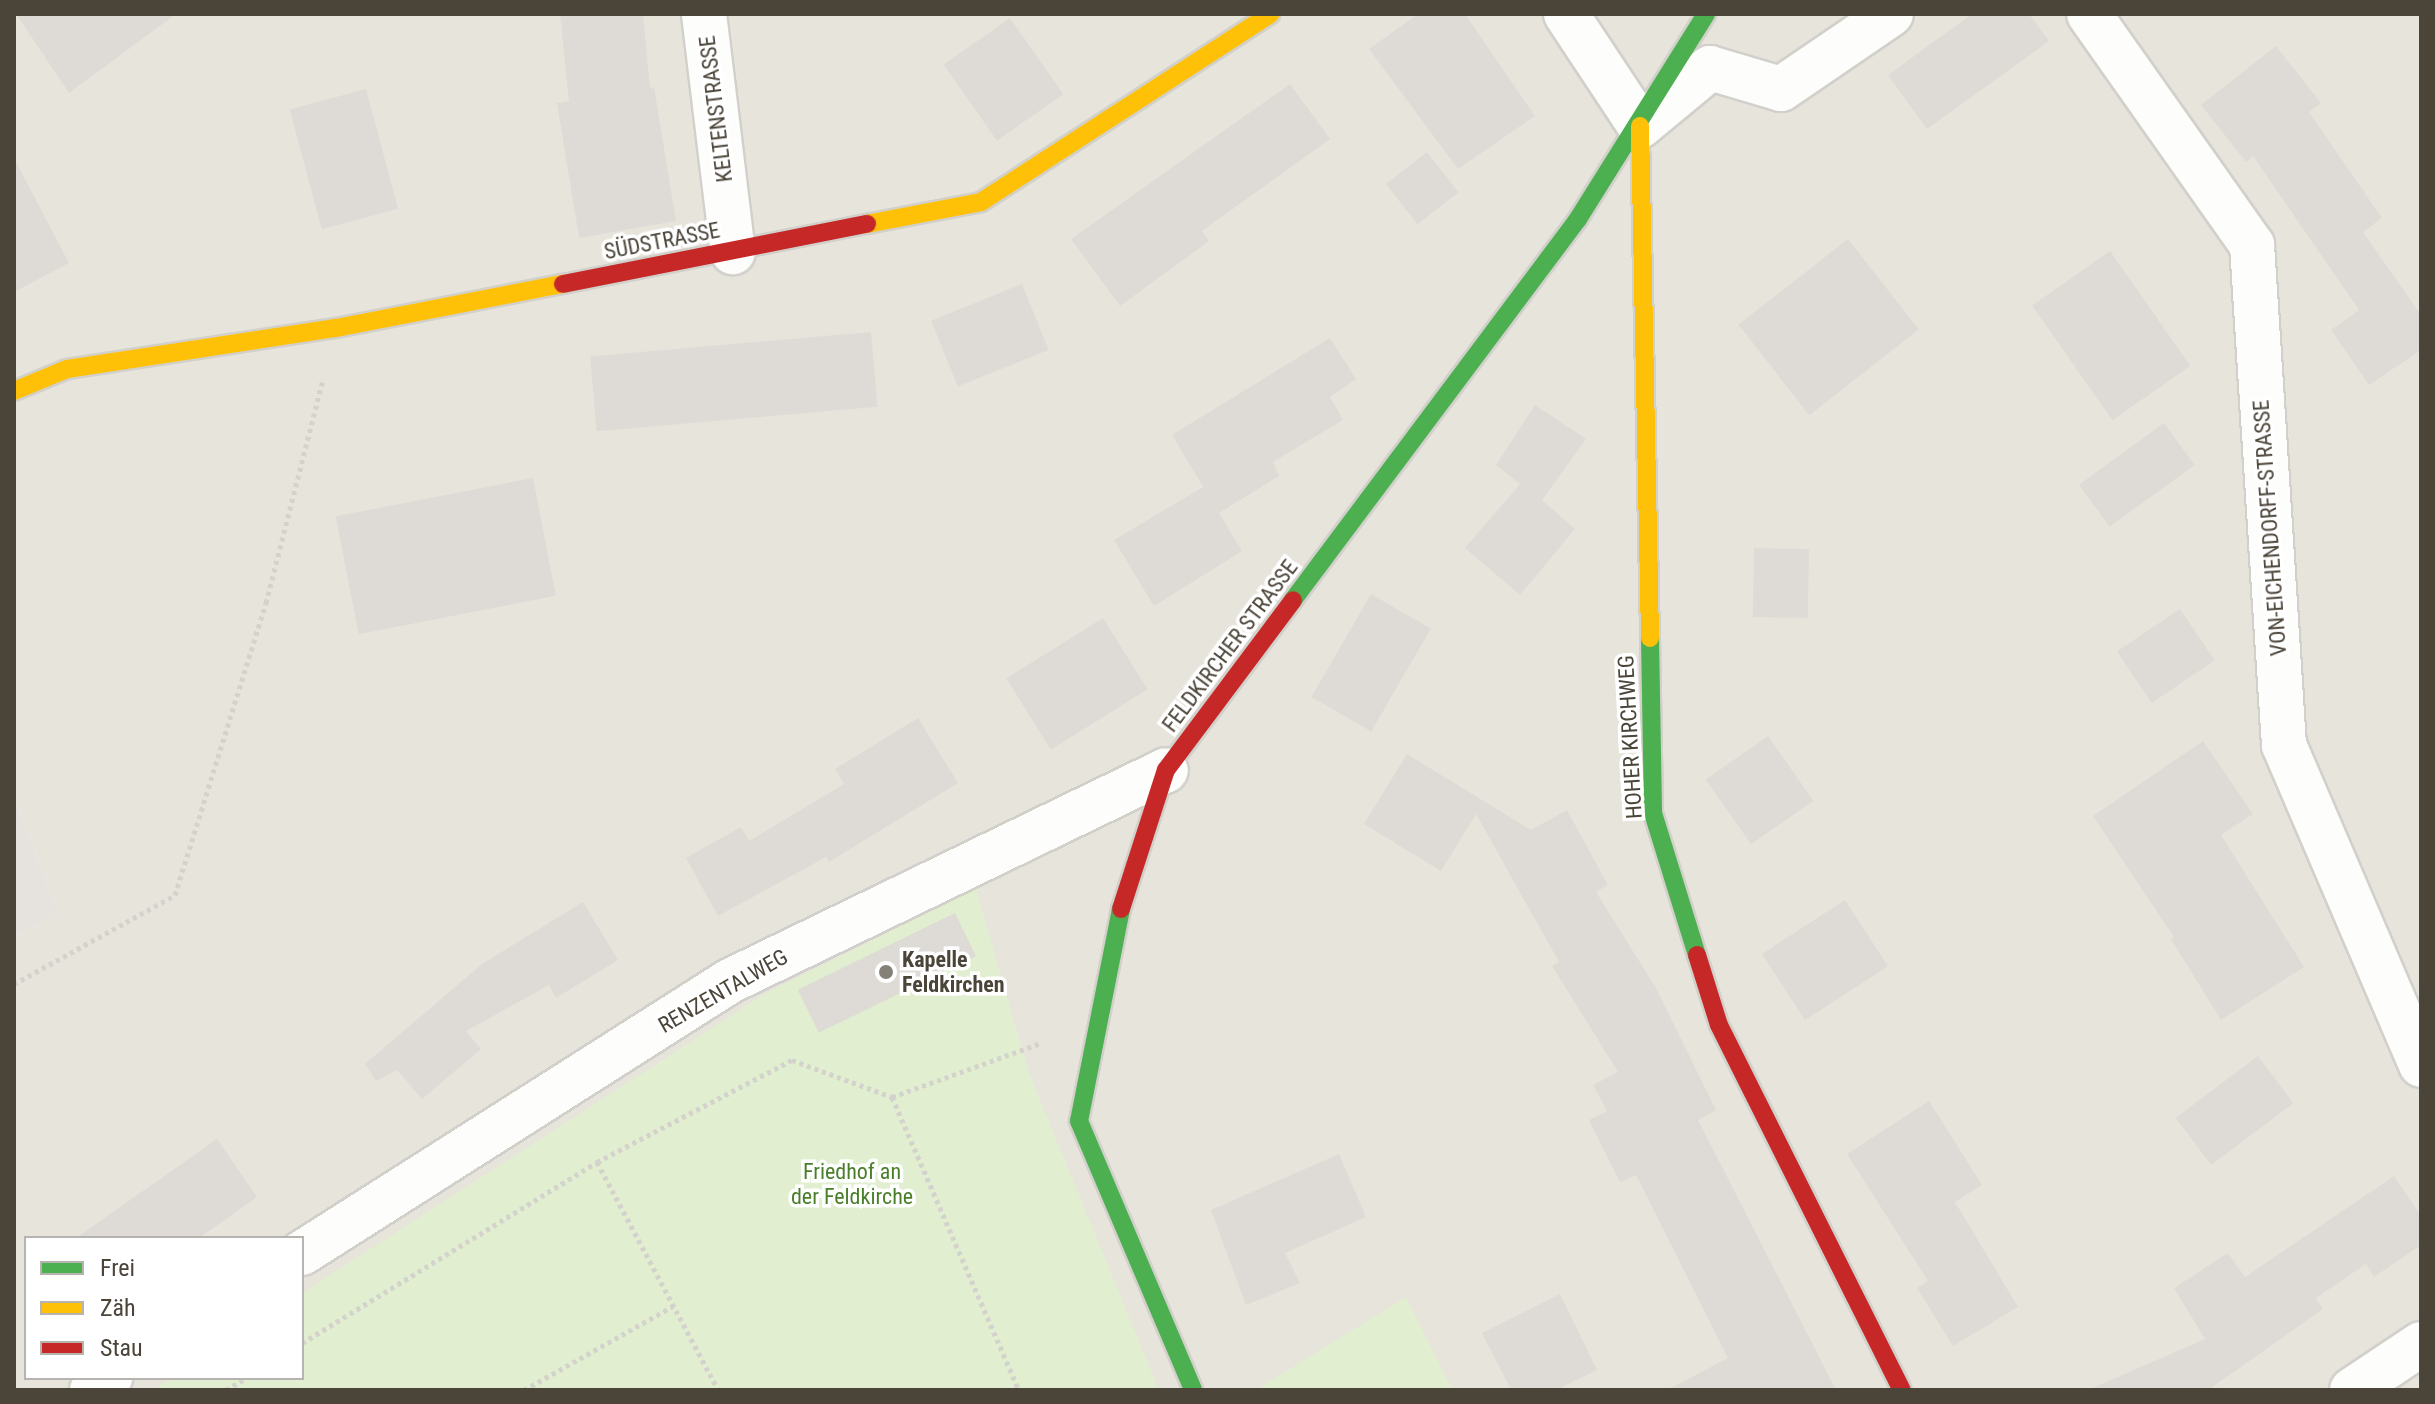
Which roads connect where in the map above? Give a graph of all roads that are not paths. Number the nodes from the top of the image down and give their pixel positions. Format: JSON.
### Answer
{"nodes":[{"id":1,"x":704,"y":14,"type":"edge"},
{"id":2,"x":1270,"y":14,"type":"edge"},
{"id":3,"x":1566,"y":14,"type":"edge"},
{"id":4,"x":1706,"y":14,"type":"edge"},
{"id":5,"x":1891,"y":14,"type":"edge"},
{"id":6,"x":2089,"y":14,"type":"edge"},
{"id":7,"x":1640,"y":126,"type":"junction"},
{"id":8,"x":733,"y":252,"type":"junction"},
{"id":9,"x":14,"y":391,"type":"edge"},
{"id":10,"x":1166,"y":770,"type":"junction"},
{"id":11,"x":2421,"y":1065,"type":"edge"},
{"id":12,"x":304,"y":1252,"type":"edge"},
{"id":13,"x":2421,"y":1344,"type":"edge"},
{"id":14,"x":1193,"y":1390,"type":"edge"},
{"id":15,"x":1902,"y":1390,"type":"edge"},
{"id":16,"x":2352,"y":1390,"type":"edge"}],
"edges":[{"from":1,"to":8,"type":"street","name":"KELTENSTRASSE"},
{"from":2,"to":8,"type":"street","name":"SÜDSTRASSE"},
{"from":3,"to":7,"type":"street"},
{"from":4,"to":7,"type":"street","name":"FELDKIRCHER STRASSE"},
{"from":5,"to":7,"type":"street"},
{"from":6,"to":11,"type":"street","name":"VON-EICHENDORFF-STRASSE"},
{"from":7,"to":10,"type":"street","name":"FELDKIRCHER STRASSE"},
{"from":7,"to":15,"type":"street","name":"HOHER KIRCHWEG"},
{"from":8,"to":9,"type":"street","name":"SÜDSTRASSE"},
{"from":10,"to":12,"type":"street","name":"RENZENTALWEG"},
{"from":10,"to":14,"type":"street","name":"FELDKIRCHER STRASSE"},
{"from":13,"to":16,"type":"street"}]}
